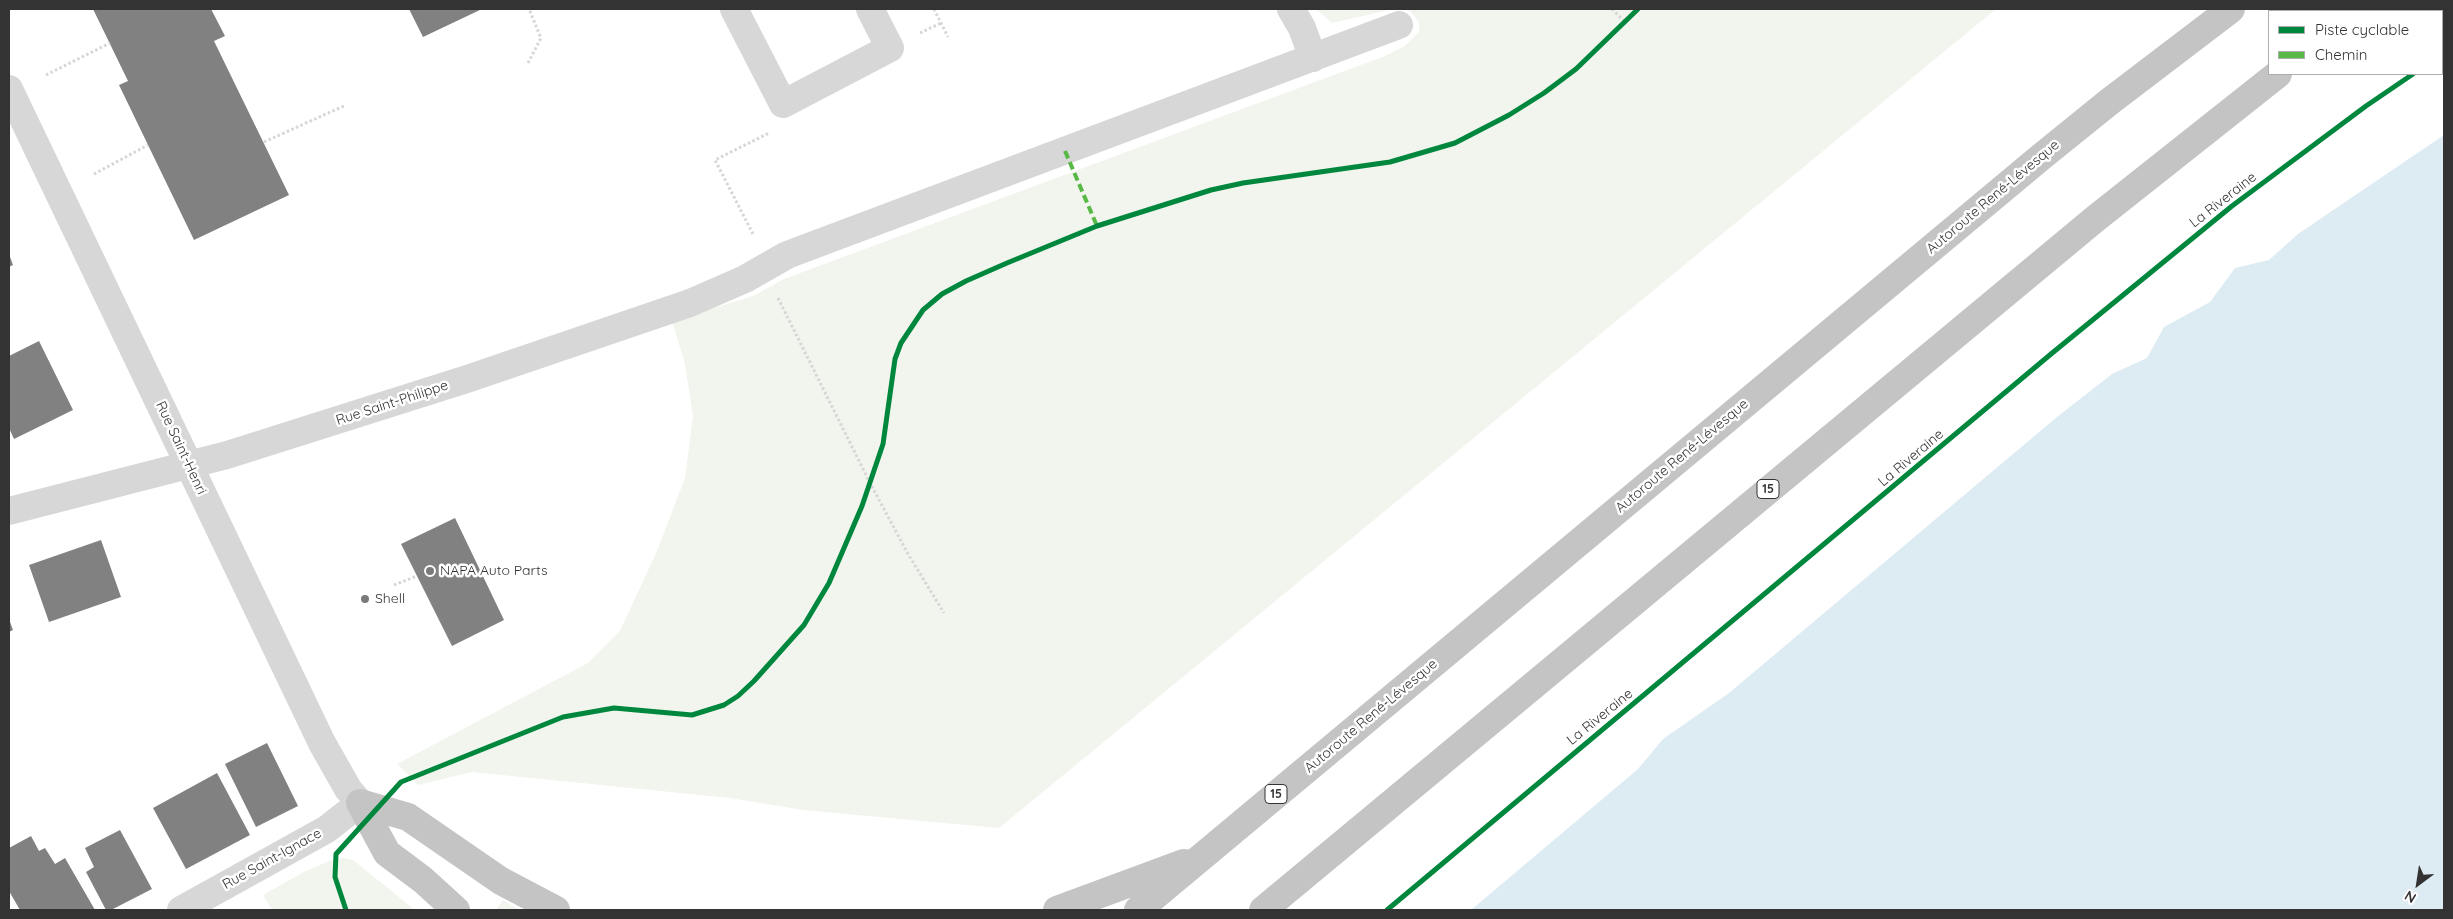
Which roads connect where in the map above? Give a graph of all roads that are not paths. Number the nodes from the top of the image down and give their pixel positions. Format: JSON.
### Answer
{"nodes":[{"id":1,"x":734,"y":9,"type":"edge"},
{"id":2,"x":870,"y":9,"type":"edge"},
{"id":3,"x":1291,"y":9,"type":"edge"},
{"id":4,"x":2231,"y":9,"type":"edge"},
{"id":5,"x":1399,"y":25,"type":"dead end"},
{"id":6,"x":1313,"y":58,"type":"junction"},
{"id":7,"x":2277,"y":75,"type":"edge"},
{"id":8,"x":9,"y":89,"type":"edge"},
{"id":9,"x":189,"y":465,"type":"junction"},
{"id":10,"x":9,"y":511,"type":"edge"},
{"id":11,"x":360,"y":804,"type":"junction"},
{"id":12,"x":1202,"y":856,"type":"junction"},
{"id":13,"x":181,"y":910,"type":"edge"},
{"id":14,"x":456,"y":910,"type":"edge"},
{"id":15,"x":556,"y":910,"type":"edge"},
{"id":16,"x":1057,"y":910,"type":"edge"},
{"id":17,"x":1138,"y":910,"type":"edge"},
{"id":18,"x":1263,"y":910,"type":"edge"}],
"edges":[{"from":1,"to":2,"type":"street"},
{"from":3,"to":6,"type":"street"},
{"from":4,"to":12,"type":"highway","name":"Autoroute René-Lévesque","number":"15"},
{"from":5,"to":6,"type":"street","name":"Rue Saint-Philippe"},
{"from":6,"to":9,"type":"street","name":"Rue Saint-Philippe"},
{"from":7,"to":18,"type":"highway","number":"15"},
{"from":8,"to":9,"type":"street","name":"Rue Saint-Henri"},
{"from":9,"to":10,"type":"street","name":"Rue Saint-Philippe"},
{"from":9,"to":11,"type":"street","name":"Rue Saint-Henri"},
{"from":11,"to":13,"type":"street","name":"Rue Saint-Ignace"},
{"from":11,"to":14,"type":"highway"},
{"from":11,"to":15,"type":"highway"},
{"from":12,"to":16,"type":"highway"},
{"from":12,"to":17,"type":"highway","name":"Autoroute René-Lévesque","number":"15"}]}
